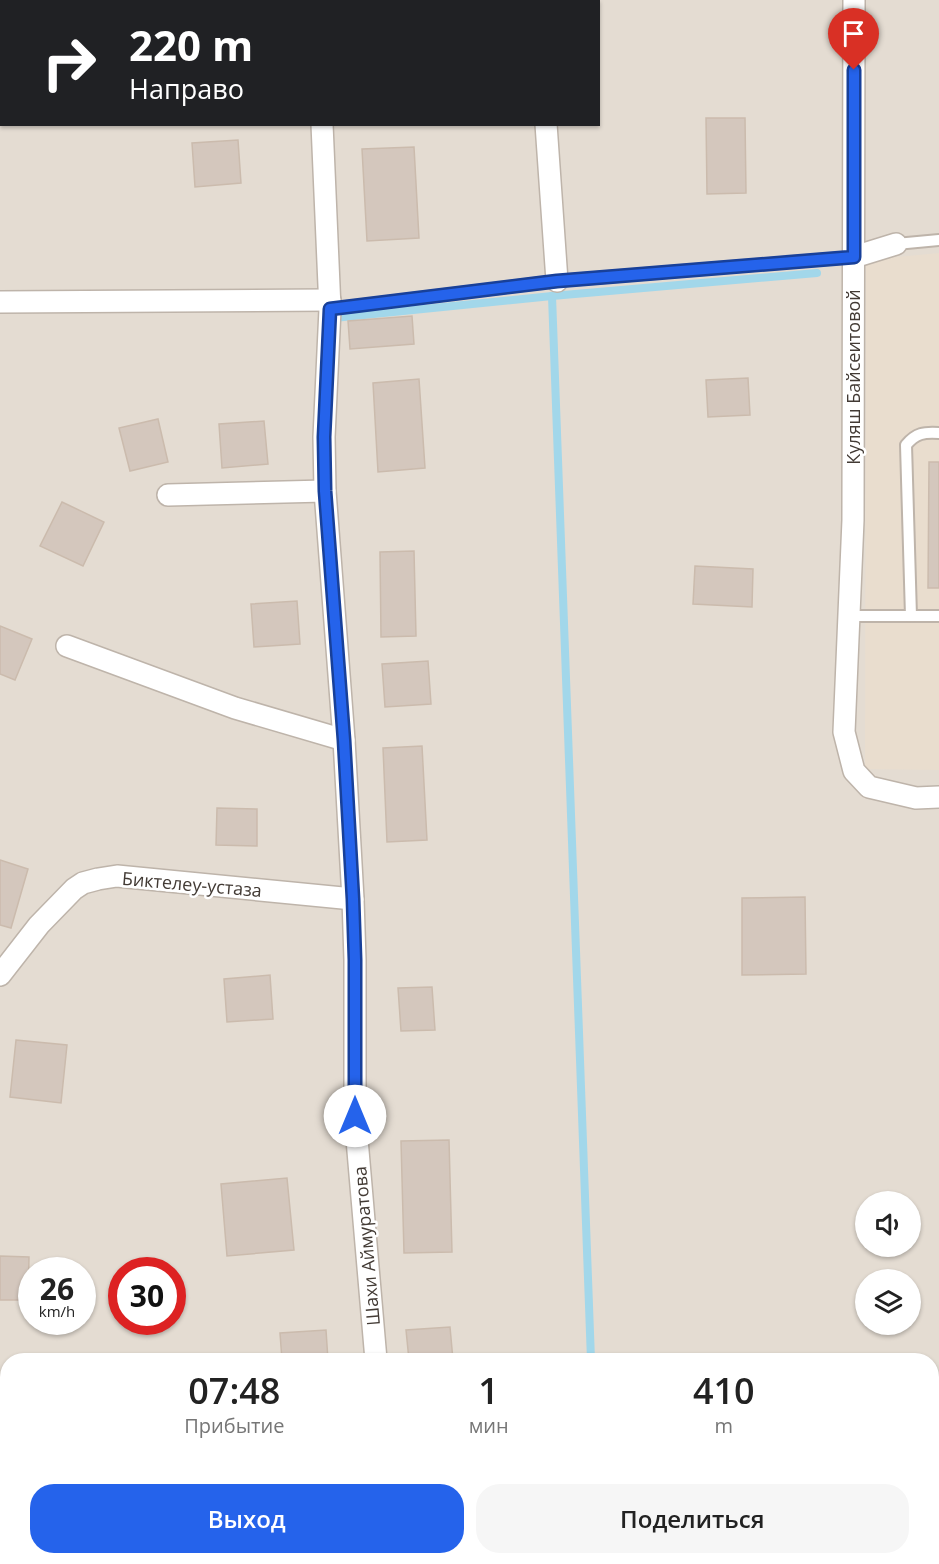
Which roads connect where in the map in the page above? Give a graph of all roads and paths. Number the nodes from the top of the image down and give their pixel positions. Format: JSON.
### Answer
{"nodes":[{"id":1,"x":854,"y":0,"type":"edge"},
{"id":2,"x":322,"y":126,"type":"edge"},
{"id":3,"x":546,"y":126,"type":"edge"},
{"id":4,"x":939,"y":240,"type":"edge"},
{"id":5,"x":896,"y":244,"type":"joint"},
{"id":6,"x":854,"y":257,"type":"junction"},
{"id":7,"x":557,"y":281,"type":"junction"},
{"id":8,"x":0,"y":302,"type":"edge"},
{"id":9,"x":330,"y":304,"type":"junction"},
{"id":10,"x":939,"y":433,"type":"edge"},
{"id":11,"x":325,"y":491,"type":"junction"},
{"id":12,"x":168,"y":495,"type":"dead end"},
{"id":13,"x":848,"y":616,"type":"junction"},
{"id":14,"x":911,"y":616,"type":"junction"},
{"id":15,"x":939,"y":616,"type":"edge"},
{"id":16,"x":67,"y":646,"type":"dead end"},
{"id":17,"x":344,"y":740,"type":"junction"},
{"id":18,"x":939,"y":797,"type":"edge"},
{"id":19,"x":353,"y":899,"type":"junction"},
{"id":20,"x":0,"y":975,"type":"edge"},
{"id":21,"x":375,"y":1353,"type":"edge"}],
"edges":[{"from":1,"to":6,"type":"street","name":"Куляш Байсеитовой"},
{"from":2,"to":9,"type":"street","name":"Шахи Аймуратова"},
{"from":3,"to":7,"type":"street"},
{"from":4,"to":5,"type":"lane"},
{"from":5,"to":6,"type":"street"},
{"from":6,"to":7,"type":"lane"},
{"from":6,"to":13,"type":"street","name":"Куляш Байсеитовой"},
{"from":7,"to":9,"type":"lane"},
{"from":8,"to":9,"type":"street"},
{"from":9,"to":11,"type":"street","name":"Шахи Аймуратова"},
{"from":10,"to":14,"type":"lane"},
{"from":11,"to":12,"type":"street"},
{"from":11,"to":17,"type":"street","name":"Шахи Аймуратова"},
{"from":13,"to":14,"type":"lane"},
{"from":13,"to":18,"type":"street","name":"Куляш Байсеитовой"},
{"from":14,"to":15,"type":"lane"},
{"from":16,"to":17,"type":"street"},
{"from":17,"to":19,"type":"street","name":"Шахи Аймуратова"},
{"from":19,"to":20,"type":"street","name":"Биктелеу-устаза"},
{"from":19,"to":21,"type":"street","name":"Шахи Аймуратова"}]}
